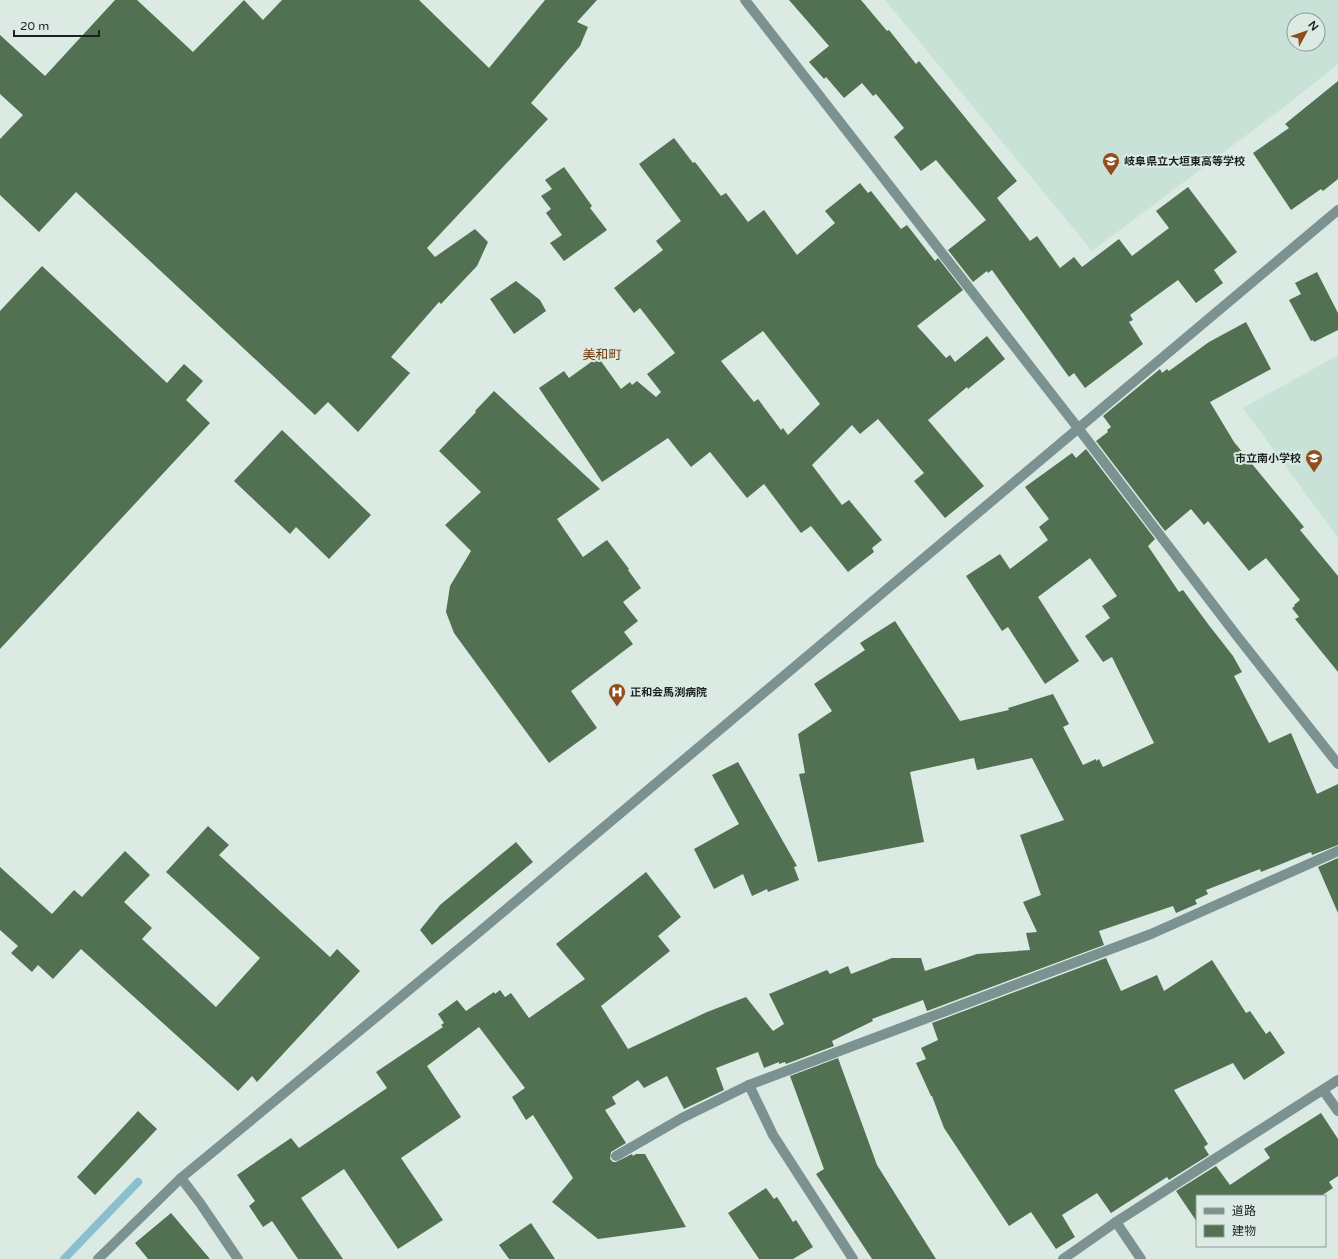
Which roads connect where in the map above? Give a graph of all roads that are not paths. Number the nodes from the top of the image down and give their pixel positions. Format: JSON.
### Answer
{"nodes":[{"id":1,"x":745,"y":0,"type":"edge"},
{"id":2,"x":1338,"y":210,"type":"edge"},
{"id":3,"x":1078,"y":428,"type":"junction"},
{"id":4,"x":1338,"y":764,"type":"edge"},
{"id":5,"x":1338,"y":851,"type":"edge"},
{"id":6,"x":1338,"y":1080,"type":"edge"},
{"id":7,"x":749,"y":1085,"type":"junction"},
{"id":8,"x":1323,"y":1090,"type":"junction"},
{"id":9,"x":1338,"y":1111,"type":"edge"},
{"id":10,"x":616,"y":1156,"type":"dead end"},
{"id":11,"x":181,"y":1178,"type":"junction"},
{"id":12,"x":1116,"y":1222,"type":"junction"},
{"id":13,"x":98,"y":1259,"type":"edge"},
{"id":14,"x":238,"y":1259,"type":"edge"},
{"id":15,"x":853,"y":1259,"type":"edge"},
{"id":16,"x":1063,"y":1259,"type":"edge"},
{"id":17,"x":1141,"y":1259,"type":"edge"}],
"edges":[{"from":1,"to":3,"type":"street"},
{"from":2,"to":3,"type":"street"},
{"from":3,"to":4,"type":"street"},
{"from":3,"to":11,"type":"street"},
{"from":5,"to":7,"type":"street"},
{"from":6,"to":8,"type":"street"},
{"from":7,"to":10,"type":"street"},
{"from":7,"to":15,"type":"street"},
{"from":8,"to":9,"type":"street"},
{"from":8,"to":12,"type":"street"},
{"from":11,"to":13,"type":"street"},
{"from":11,"to":14,"type":"street"},
{"from":12,"to":16,"type":"street"},
{"from":12,"to":17,"type":"street"}]}
